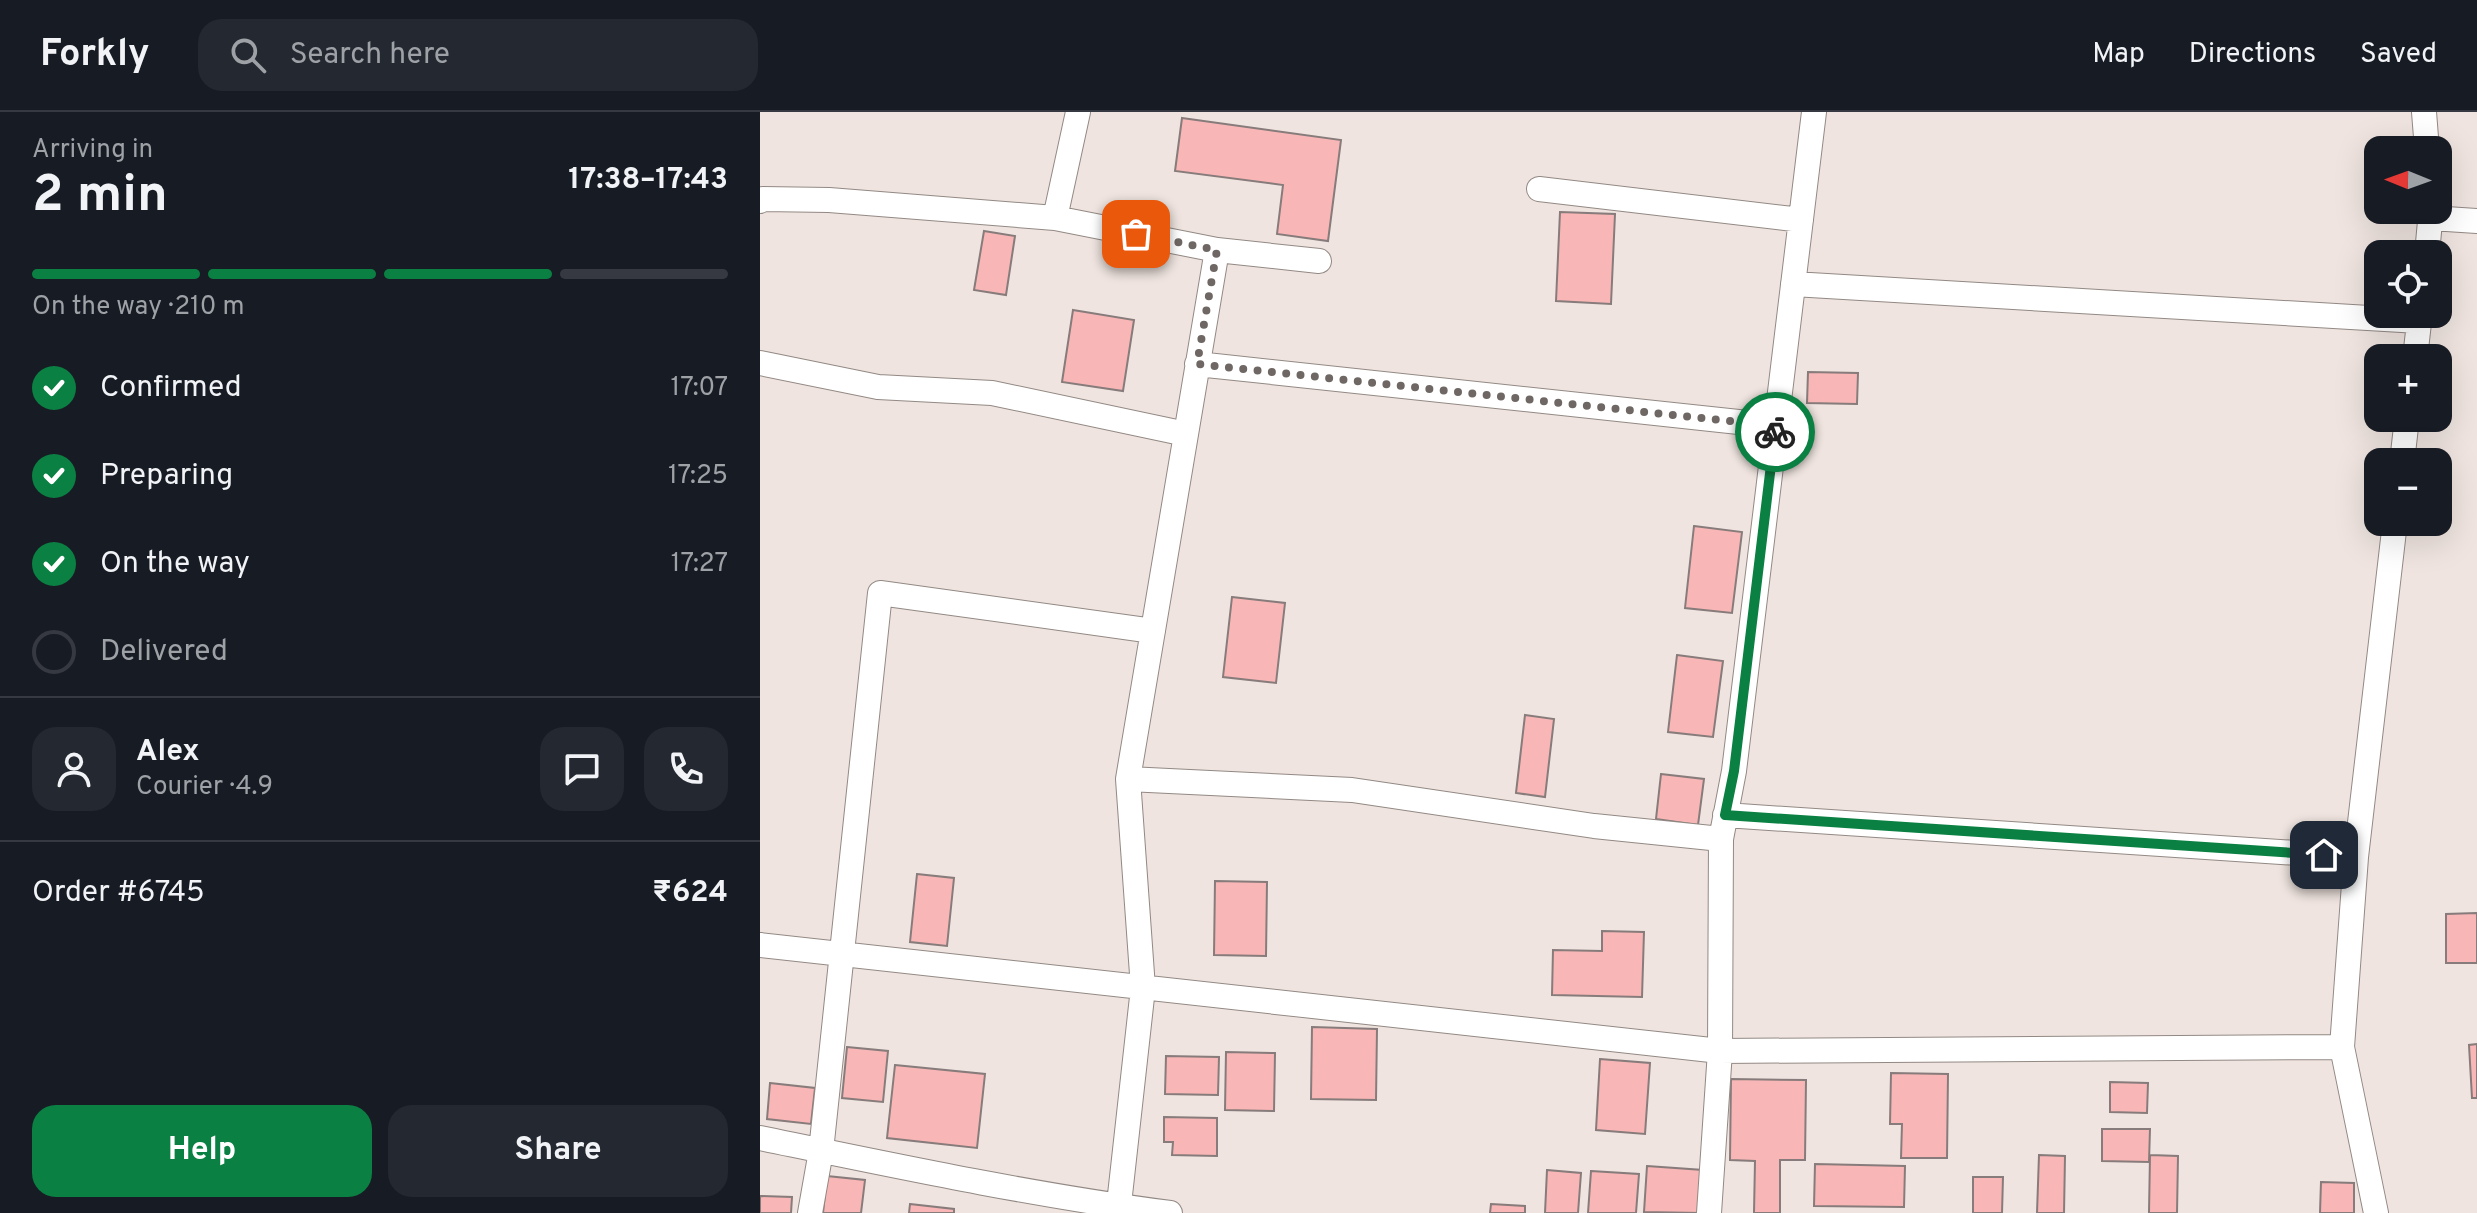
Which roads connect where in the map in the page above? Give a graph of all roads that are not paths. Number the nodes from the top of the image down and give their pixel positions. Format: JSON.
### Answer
{"nodes":[{"id":1,"x":1078,"y":112,"type":"edge"},
{"id":2,"x":1814,"y":112,"type":"edge"},
{"id":3,"x":2424,"y":112,"type":"edge"},
{"id":4,"x":2426,"y":136,"type":"edge"},
{"id":5,"x":1539,"y":189,"type":"dead end"},
{"id":6,"x":760,"y":201,"type":"edge"},
{"id":7,"x":2452,"y":217,"type":"edge"},
{"id":8,"x":1055,"y":218,"type":"junction"},
{"id":9,"x":1801,"y":220,"type":"junction"},
{"id":10,"x":2477,"y":221,"type":"edge"},
{"id":11,"x":1217,"y":250,"type":"junction"},
{"id":12,"x":1319,"y":261,"type":"dead end"},
{"id":13,"x":1793,"y":284,"type":"junction"},
{"id":14,"x":2364,"y":315,"type":"edge"},
{"id":15,"x":760,"y":363,"type":"edge"},
{"id":16,"x":1197,"y":364,"type":"junction"},
{"id":17,"x":1776,"y":426,"type":"junction"},
{"id":18,"x":1186,"y":434,"type":"junction"},
{"id":19,"x":2393,"y":536,"type":"edge"},
{"id":20,"x":1153,"y":631,"type":"junction"},
{"id":21,"x":1128,"y":779,"type":"junction"},
{"id":22,"x":1723,"y":827,"type":"junction"},
{"id":23,"x":2356,"y":857,"type":"junction"},
{"id":24,"x":760,"y":945,"type":"edge"},
{"id":25,"x":840,"y":954,"type":"junction"},
{"id":26,"x":1143,"y":988,"type":"junction"},
{"id":27,"x":2342,"y":1047,"type":"junction"},
{"id":28,"x":1720,"y":1051,"type":"junction"},
{"id":29,"x":760,"y":1138,"type":"edge"},
{"id":30,"x":821,"y":1151,"type":"junction"},
{"id":31,"x":1118,"y":1210,"type":"edge"},
{"id":32,"x":810,"y":1213,"type":"edge"},
{"id":33,"x":1170,"y":1213,"type":"edge"},
{"id":34,"x":1709,"y":1213,"type":"edge"},
{"id":35,"x":2376,"y":1213,"type":"edge"}],
"edges":[{"from":1,"to":8,"type":"street"},
{"from":2,"to":9,"type":"street"},
{"from":3,"to":4,"type":"street"},
{"from":5,"to":9,"type":"street"},
{"from":6,"to":8,"type":"street"},
{"from":7,"to":10,"type":"street"},
{"from":8,"to":11,"type":"street"},
{"from":9,"to":13,"type":"street"},
{"from":11,"to":12,"type":"street"},
{"from":11,"to":16,"type":"street"},
{"from":13,"to":14,"type":"street"},
{"from":13,"to":17,"type":"street"},
{"from":15,"to":18,"type":"street"},
{"from":16,"to":17,"type":"street"},
{"from":16,"to":18,"type":"street"},
{"from":17,"to":22,"type":"street"},
{"from":18,"to":20,"type":"street"},
{"from":19,"to":23,"type":"street"},
{"from":20,"to":21,"type":"street"},
{"from":20,"to":25,"type":"street"},
{"from":21,"to":22,"type":"street"},
{"from":21,"to":26,"type":"street"},
{"from":22,"to":23,"type":"street"},
{"from":22,"to":28,"type":"street"},
{"from":23,"to":27,"type":"street"},
{"from":24,"to":25,"type":"street"},
{"from":25,"to":26,"type":"street"},
{"from":25,"to":30,"type":"street"},
{"from":26,"to":28,"type":"street"},
{"from":26,"to":31,"type":"street"},
{"from":27,"to":28,"type":"street"},
{"from":27,"to":35,"type":"street"},
{"from":28,"to":34,"type":"street"},
{"from":29,"to":30,"type":"street"},
{"from":30,"to":31,"type":"street"},
{"from":30,"to":32,"type":"street"},
{"from":31,"to":33,"type":"street"}]}
